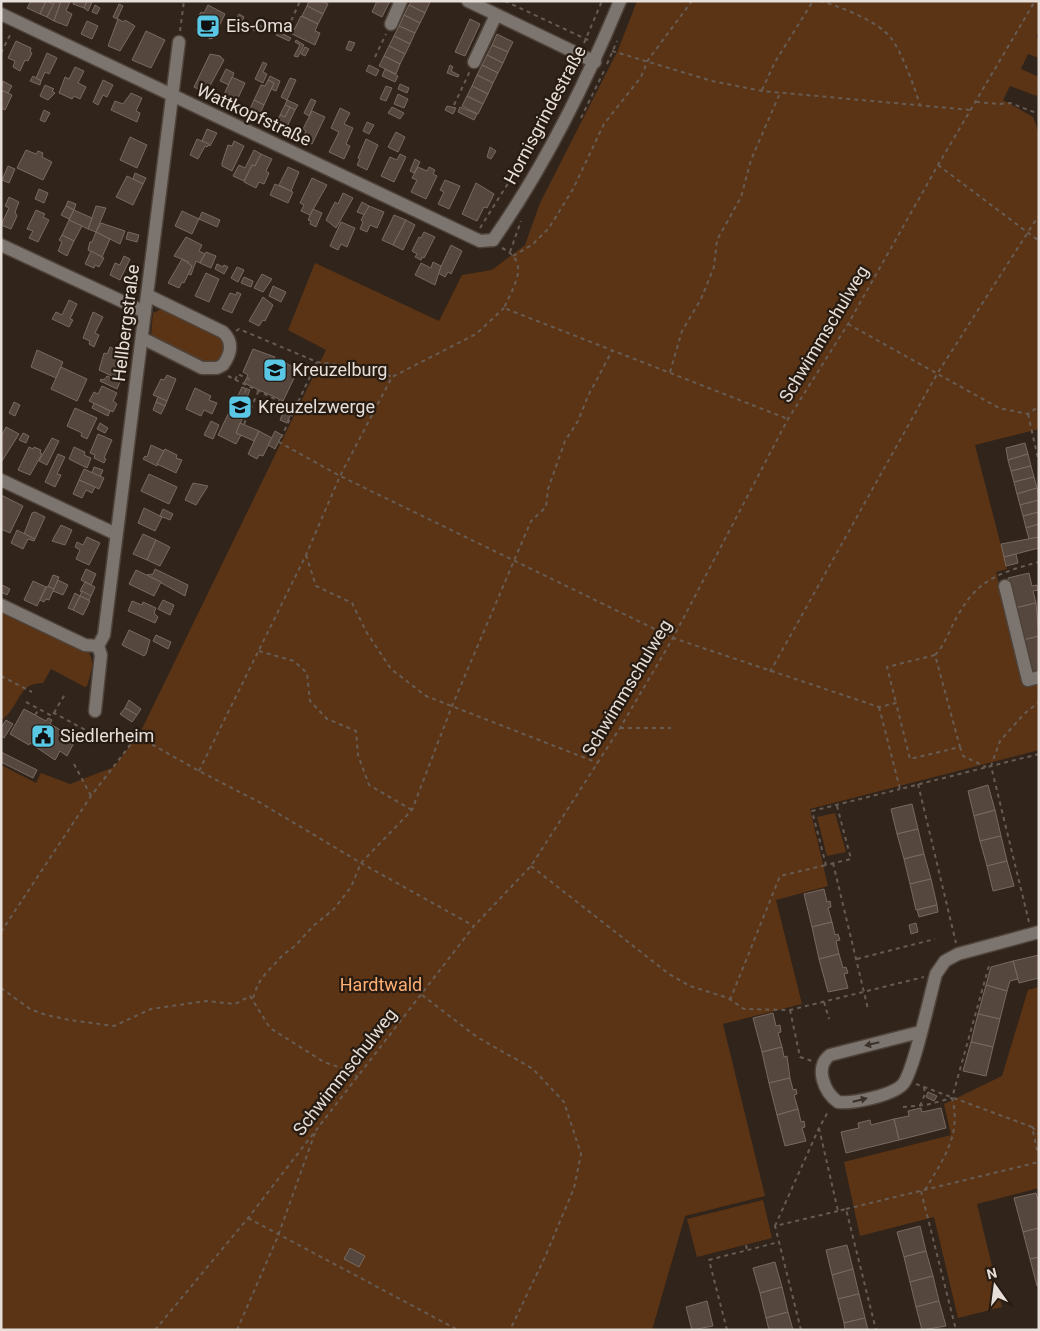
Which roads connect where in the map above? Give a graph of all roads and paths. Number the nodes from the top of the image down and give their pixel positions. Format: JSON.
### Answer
{"nodes":[{"id":1,"x":184,"y":1,"type":"edge"},
{"id":2,"x":300,"y":1,"type":"edge"},
{"id":3,"x":401,"y":1,"type":"edge"},
{"id":4,"x":468,"y":1,"type":"edge"},
{"id":5,"x":505,"y":1,"type":"edge"},
{"id":6,"x":602,"y":1,"type":"edge"},
{"id":7,"x":620,"y":1,"type":"edge"},
{"id":8,"x":692,"y":1,"type":"edge"},
{"id":9,"x":813,"y":1,"type":"edge"},
{"id":10,"x":820,"y":1,"type":"edge"},
{"id":11,"x":1036,"y":1,"type":"edge"},
{"id":12,"x":1,"y":14,"type":"edge"},
{"id":13,"x":496,"y":15,"type":"junction"},
{"id":14,"x":16,"y":21,"type":"junction"},
{"id":15,"x":391,"y":24,"type":"joint"},
{"id":16,"x":288,"y":28,"type":"dead end"},
{"id":17,"x":586,"y":39,"type":"junction"},
{"id":18,"x":179,"y":42,"type":"joint"},
{"id":19,"x":601,"y":46,"type":"junction"},
{"id":20,"x":1,"y":53,"type":"edge"},
{"id":21,"x":579,"y":54,"type":"junction"},
{"id":22,"x":375,"y":57,"type":"dead end"},
{"id":23,"x":648,"y":60,"type":"junction"},
{"id":24,"x":474,"y":62,"type":"joint"},
{"id":25,"x":595,"y":62,"type":"junction"},
{"id":26,"x":762,"y":91,"type":"junction"},
{"id":27,"x":780,"y":93,"type":"junction"},
{"id":28,"x":172,"y":95,"type":"junction"},
{"id":29,"x":976,"y":102,"type":"junction"},
{"id":30,"x":454,"y":105,"type":"dead end"},
{"id":31,"x":920,"y":106,"type":"junction"},
{"id":32,"x":971,"y":110,"type":"junction"},
{"id":33,"x":1039,"y":114,"type":"edge"},
{"id":34,"x":938,"y":164,"type":"junction"},
{"id":35,"x":1039,"y":215,"type":"edge"},
{"id":36,"x":1027,"y":231,"type":"junction"},
{"id":37,"x":473,"y":238,"type":"junction"},
{"id":38,"x":1039,"y":241,"type":"edge"},
{"id":39,"x":495,"y":242,"type":"junction"},
{"id":40,"x":1,"y":245,"type":"edge"},
{"id":41,"x":513,"y":256,"type":"junction"},
{"id":42,"x":147,"y":295,"type":"junction"},
{"id":43,"x":504,"y":308,"type":"junction"},
{"id":44,"x":145,"y":312,"type":"junction"},
{"id":45,"x":848,"y":324,"type":"junction"},
{"id":46,"x":228,"y":337,"type":"junction"},
{"id":47,"x":142,"y":338,"type":"junction"},
{"id":48,"x":612,"y":351,"type":"junction"},
{"id":49,"x":318,"y":362,"type":"junction"},
{"id":50,"x":221,"y":366,"type":"junction"},
{"id":51,"x":670,"y":372,"type":"junction"},
{"id":52,"x":937,"y":374,"type":"junction"},
{"id":53,"x":392,"y":377,"type":"junction"},
{"id":54,"x":235,"y":380,"type":"junction"},
{"id":55,"x":252,"y":381,"type":"dead end"},
{"id":56,"x":248,"y":386,"type":"junction"},
{"id":57,"x":259,"y":391,"type":"junction"},
{"id":58,"x":241,"y":400,"type":"dead end"},
{"id":59,"x":1039,"y":406,"type":"edge"},
{"id":60,"x":295,"y":409,"type":"junction"},
{"id":61,"x":1028,"y":414,"type":"junction"},
{"id":62,"x":788,"y":419,"type":"junction"},
{"id":63,"x":244,"y":424,"type":"dead end"},
{"id":64,"x":1039,"y":463,"type":"edge"},
{"id":65,"x":340,"y":476,"type":"junction"},
{"id":66,"x":1,"y":480,"type":"edge"},
{"id":67,"x":116,"y":534,"type":"junction"},
{"id":68,"x":306,"y":556,"type":"junction"},
{"id":69,"x":513,"y":560,"type":"junction"},
{"id":70,"x":1039,"y":562,"type":"edge"},
{"id":71,"x":1005,"y":586,"type":"dead end"},
{"id":72,"x":1,"y":605,"type":"edge"},
{"id":73,"x":673,"y":638,"type":"junction"},
{"id":74,"x":98,"y":646,"type":"junction"},
{"id":75,"x":258,"y":651,"type":"junction"},
{"id":76,"x":935,"y":655,"type":"junction"},
{"id":77,"x":770,"y":672,"type":"junction"},
{"id":78,"x":1,"y":676,"type":"edge"},
{"id":79,"x":1039,"y":677,"type":"edge"},
{"id":80,"x":32,"y":692,"type":"dead end"},
{"id":81,"x":65,"y":694,"type":"dead end"},
{"id":82,"x":26,"y":702,"type":"dead end"},
{"id":83,"x":1039,"y":702,"type":"edge"},
{"id":84,"x":896,"y":703,"type":"junction"},
{"id":85,"x":452,"y":706,"type":"junction"},
{"id":86,"x":879,"y":707,"type":"junction"},
{"id":87,"x":39,"y":709,"type":"junction"},
{"id":88,"x":95,"y":711,"type":"dead end"},
{"id":89,"x":54,"y":713,"type":"junction"},
{"id":90,"x":35,"y":715,"type":"dead end"},
{"id":91,"x":620,"y":728,"type":"junction"},
{"id":92,"x":671,"y":728,"type":"dead end"},
{"id":93,"x":102,"y":739,"type":"dead end"},
{"id":94,"x":960,"y":747,"type":"junction"},
{"id":95,"x":1039,"y":754,"type":"edge"},
{"id":96,"x":598,"y":763,"type":"junction"},
{"id":97,"x":74,"y":764,"type":"dead end"},
{"id":98,"x":991,"y":766,"type":"junction"},
{"id":99,"x":986,"y":767,"type":"junction"},
{"id":100,"x":199,"y":771,"type":"junction"},
{"id":101,"x":918,"y":784,"type":"junction"},
{"id":102,"x":900,"y":789,"type":"junction"},
{"id":103,"x":91,"y":796,"type":"junction"},
{"id":104,"x":837,"y":806,"type":"junction"},
{"id":105,"x":412,"y":810,"type":"junction"},
{"id":106,"x":833,"y":863,"type":"junction"},
{"id":107,"x":361,"y":864,"type":"junction"},
{"id":108,"x":826,"y":865,"type":"junction"},
{"id":109,"x":531,"y":866,"type":"junction"},
{"id":110,"x":474,"y":926,"type":"junction"},
{"id":111,"x":1,"y":932,"type":"edge"},
{"id":112,"x":1036,"y":933,"type":"edge"},
{"id":113,"x":935,"y":939,"type":"dead end"},
{"id":114,"x":958,"y":954,"type":"junction"},
{"id":115,"x":856,"y":959,"type":"junction"},
{"id":116,"x":990,"y":962,"type":"dead end"},
{"id":117,"x":936,"y":974,"type":"junction"},
{"id":118,"x":1,"y":988,"type":"edge"},
{"id":119,"x":864,"y":992,"type":"junction"},
{"id":120,"x":422,"y":995,"type":"junction"},
{"id":121,"x":253,"y":998,"type":"junction"},
{"id":122,"x":730,"y":1000,"type":"junction"},
{"id":123,"x":824,"y":1002,"type":"junction"},
{"id":124,"x":868,"y":1009,"type":"dead end"},
{"id":125,"x":790,"y":1010,"type":"junction"},
{"id":126,"x":829,"y":1019,"type":"dead end"},
{"id":127,"x":798,"y":1027,"type":"dead end"},
{"id":128,"x":794,"y":1028,"type":"junction"},
{"id":129,"x":920,"y":1032,"type":"junction"},
{"id":130,"x":822,"y":1064,"type":"junction"},
{"id":131,"x":358,"y":1077,"type":"junction"},
{"id":132,"x":906,"y":1080,"type":"junction"},
{"id":133,"x":924,"y":1087,"type":"junction"},
{"id":134,"x":952,"y":1098,"type":"junction"},
{"id":135,"x":835,"y":1100,"type":"junction"},
{"id":136,"x":920,"y":1106,"type":"junction"},
{"id":137,"x":903,"y":1107,"type":"dead end"},
{"id":138,"x":1032,"y":1127,"type":"junction"},
{"id":139,"x":316,"y":1128,"type":"junction"},
{"id":140,"x":819,"y":1128,"type":"junction"},
{"id":141,"x":1039,"y":1134,"type":"edge"},
{"id":142,"x":1039,"y":1158,"type":"edge"},
{"id":143,"x":1039,"y":1162,"type":"edge"},
{"id":144,"x":925,"y":1190,"type":"junction"},
{"id":145,"x":921,"y":1191,"type":"junction"},
{"id":146,"x":846,"y":1209,"type":"junction"},
{"id":147,"x":838,"y":1211,"type":"junction"},
{"id":148,"x":248,"y":1218,"type":"junction"},
{"id":149,"x":775,"y":1226,"type":"junction"},
{"id":150,"x":278,"y":1236,"type":"junction"},
{"id":151,"x":779,"y":1242,"type":"junction"},
{"id":152,"x":746,"y":1245,"type":"dead end"},
{"id":153,"x":747,"y":1250,"type":"junction"},
{"id":154,"x":155,"y":1330,"type":"edge"},
{"id":155,"x":237,"y":1330,"type":"edge"},
{"id":156,"x":458,"y":1330,"type":"edge"},
{"id":157,"x":510,"y":1330,"type":"edge"},
{"id":158,"x":727,"y":1330,"type":"edge"},
{"id":159,"x":801,"y":1330,"type":"edge"},
{"id":160,"x":876,"y":1330,"type":"edge"},
{"id":161,"x":956,"y":1330,"type":"edge"}],
"edges":[{"from":1,"to":18,"type":"path"},
{"from":2,"to":16,"type":"path"},
{"from":3,"to":15,"type":"street"},
{"from":4,"to":13,"type":"street"},
{"from":5,"to":17,"type":"path"},
{"from":6,"to":17,"type":"path"},
{"from":7,"to":19,"type":"street","name":"Hornisgrindestraße"},
{"from":8,"to":23,"type":"path"},
{"from":9,"to":26,"type":"path"},
{"from":10,"to":31,"type":"path"},
{"from":11,"to":29,"type":"path","name":"Schwimmschulweg"},
{"from":12,"to":14,"type":"street","name":"Wattkopfstraße"},
{"from":13,"to":21,"type":"street"},
{"from":13,"to":24,"type":"street"},
{"from":14,"to":20,"type":"path"},
{"from":14,"to":28,"type":"street","name":"Wattkopfstraße"},
{"from":15,"to":22,"type":"path"},
{"from":17,"to":19,"type":"path"},
{"from":17,"to":21,"type":"path"},
{"from":18,"to":28,"type":"street","name":"Hellbergstraße"},
{"from":19,"to":23,"type":"path"},
{"from":19,"to":25,"type":"street","name":"Hornisgrindestraße"},
{"from":21,"to":25,"type":"street"},
{"from":21,"to":37,"type":"path"},
{"from":23,"to":26,"type":"path"},
{"from":23,"to":41,"type":"path"},
{"from":24,"to":30,"type":"path"},
{"from":25,"to":39,"type":"street","name":"Hornisgrindestraße"},
{"from":26,"to":27,"type":"path"},
{"from":27,"to":31,"type":"path"},
{"from":27,"to":51,"type":"path"},
{"from":28,"to":37,"type":"street","name":"Wattkopfstraße"},
{"from":28,"to":42,"type":"street","name":"Hellbergstraße"},
{"from":29,"to":32,"type":"path","name":"Schwimmschulweg"},
{"from":29,"to":33,"type":"path"},
{"from":31,"to":32,"type":"path"},
{"from":32,"to":34,"type":"path","name":"Schwimmschulweg"},
{"from":34,"to":36,"type":"path"},
{"from":34,"to":45,"type":"path","name":"Schwimmschulweg"},
{"from":35,"to":36,"type":"path"},
{"from":36,"to":38,"type":"path"},
{"from":36,"to":52,"type":"path"},
{"from":37,"to":39,"type":"street","name":"Wattkopfstraße"},
{"from":39,"to":41,"type":"path"},
{"from":40,"to":44,"type":"street"},
{"from":41,"to":43,"type":"path"},
{"from":42,"to":44,"type":"street","name":"Hellbergstraße"},
{"from":42,"to":46,"type":"street"},
{"from":43,"to":48,"type":"path"},
{"from":43,"to":53,"type":"path"},
{"from":44,"to":47,"type":"street","name":"Hellbergstraße"},
{"from":45,"to":52,"type":"path"},
{"from":45,"to":62,"type":"path","name":"Schwimmschulweg"},
{"from":46,"to":49,"type":"path"},
{"from":46,"to":50,"type":"street"},
{"from":47,"to":50,"type":"street"},
{"from":47,"to":67,"type":"street","name":"Hellbergstraße"},
{"from":48,"to":51,"type":"path"},
{"from":48,"to":69,"type":"path"},
{"from":49,"to":53,"type":"path"},
{"from":49,"to":60,"type":"path"},
{"from":50,"to":54,"type":"path"},
{"from":51,"to":62,"type":"path"},
{"from":52,"to":61,"type":"path"},
{"from":52,"to":77,"type":"path"},
{"from":53,"to":65,"type":"path"},
{"from":54,"to":55,"type":"path"},
{"from":54,"to":56,"type":"path"},
{"from":56,"to":57,"type":"path"},
{"from":56,"to":58,"type":"path"},
{"from":57,"to":60,"type":"path"},
{"from":57,"to":63,"type":"path"},
{"from":59,"to":61,"type":"path"},
{"from":60,"to":65,"type":"path"},
{"from":61,"to":64,"type":"path"},
{"from":62,"to":73,"type":"path","name":"Schwimmschulweg"},
{"from":65,"to":68,"type":"path"},
{"from":65,"to":69,"type":"path"},
{"from":66,"to":67,"type":"street"},
{"from":67,"to":74,"type":"street","name":"Hellbergstraße"},
{"from":68,"to":75,"type":"path"},
{"from":68,"to":85,"type":"path"},
{"from":69,"to":73,"type":"path"},
{"from":69,"to":85,"type":"path"},
{"from":70,"to":76,"type":"path"},
{"from":71,"to":79,"type":"street"},
{"from":72,"to":74,"type":"street"},
{"from":73,"to":77,"type":"path"},
{"from":73,"to":91,"type":"path","name":"Schwimmschulweg"},
{"from":74,"to":88,"type":"street"},
{"from":75,"to":100,"type":"path"},
{"from":75,"to":105,"type":"path"},
{"from":76,"to":84,"type":"path"},
{"from":76,"to":94,"type":"path"},
{"from":77,"to":86,"type":"path"},
{"from":78,"to":80,"type":"path"},
{"from":81,"to":89,"type":"path"},
{"from":82,"to":87,"type":"path"},
{"from":83,"to":98,"type":"path"},
{"from":84,"to":86,"type":"path"},
{"from":84,"to":94,"type":"path"},
{"from":85,"to":96,"type":"path"},
{"from":85,"to":105,"type":"path"},
{"from":86,"to":102,"type":"path"},
{"from":87,"to":89,"type":"path"},
{"from":87,"to":90,"type":"path"},
{"from":89,"to":93,"type":"path"},
{"from":91,"to":92,"type":"path"},
{"from":91,"to":96,"type":"path","name":"Schwimmschulweg"},
{"from":94,"to":99,"type":"path"},
{"from":95,"to":98,"type":"path"},
{"from":96,"to":109,"type":"path","name":"Schwimmschulweg"},
{"from":97,"to":103,"type":"path"},
{"from":98,"to":99,"type":"path"},
{"from":98,"to":112,"type":"path"},
{"from":99,"to":101,"type":"path"},
{"from":100,"to":103,"type":"path"},
{"from":100,"to":107,"type":"path"},
{"from":101,"to":102,"type":"path"},
{"from":101,"to":114,"type":"path"},
{"from":102,"to":104,"type":"path"},
{"from":103,"to":111,"type":"path"},
{"from":104,"to":106,"type":"path"},
{"from":104,"to":108,"type":"path"},
{"from":105,"to":107,"type":"path"},
{"from":106,"to":108,"type":"path"},
{"from":106,"to":115,"type":"path"},
{"from":107,"to":110,"type":"path"},
{"from":107,"to":121,"type":"path"},
{"from":108,"to":122,"type":"path"},
{"from":109,"to":110,"type":"path","name":"Schwimmschulweg"},
{"from":109,"to":122,"type":"path"},
{"from":110,"to":120,"type":"path","name":"Schwimmschulweg"},
{"from":112,"to":114,"type":"street"},
{"from":113,"to":115,"type":"path"},
{"from":114,"to":117,"type":"street"},
{"from":115,"to":119,"type":"path"},
{"from":116,"to":134,"type":"path"},
{"from":117,"to":119,"type":"path"},
{"from":117,"to":129,"type":"street"},
{"from":118,"to":121,"type":"path"},
{"from":119,"to":123,"type":"path"},
{"from":119,"to":124,"type":"path"},
{"from":120,"to":131,"type":"path","name":"Schwimmschulweg"},
{"from":120,"to":157,"type":"path"},
{"from":121,"to":131,"type":"path"},
{"from":122,"to":125,"type":"path"},
{"from":123,"to":125,"type":"path"},
{"from":123,"to":126,"type":"path"},
{"from":125,"to":128,"type":"path"},
{"from":127,"to":128,"type":"path"},
{"from":128,"to":130,"type":"path"},
{"from":129,"to":130,"type":"street","one_way":true},
{"from":129,"to":132,"type":"street"},
{"from":130,"to":135,"type":"street"},
{"from":131,"to":139,"type":"path","name":"Schwimmschulweg"},
{"from":132,"to":133,"type":"path"},
{"from":135,"to":132,"type":"street","one_way":true},
{"from":133,"to":134,"type":"path"},
{"from":133,"to":136,"type":"path"},
{"from":134,"to":136,"type":"path"},
{"from":134,"to":138,"type":"path"},
{"from":134,"to":144,"type":"path"},
{"from":135,"to":140,"type":"path"},
{"from":136,"to":137,"type":"path"},
{"from":138,"to":141,"type":"path"},
{"from":138,"to":142,"type":"path"},
{"from":139,"to":148,"type":"path","name":"Schwimmschulweg"},
{"from":139,"to":150,"type":"path"},
{"from":140,"to":147,"type":"path"},
{"from":140,"to":149,"type":"path"},
{"from":143,"to":144,"type":"path"},
{"from":144,"to":145,"type":"path"},
{"from":145,"to":146,"type":"path"},
{"from":145,"to":161,"type":"path"},
{"from":146,"to":147,"type":"path"},
{"from":146,"to":160,"type":"path"},
{"from":147,"to":149,"type":"path"},
{"from":148,"to":150,"type":"path"},
{"from":148,"to":154,"type":"path","name":"Schwimmschulweg"},
{"from":149,"to":151,"type":"path"},
{"from":150,"to":155,"type":"path"},
{"from":150,"to":156,"type":"path"},
{"from":151,"to":153,"type":"path"},
{"from":151,"to":159,"type":"path"},
{"from":152,"to":153,"type":"path"},
{"from":153,"to":158,"type":"path"}]}
